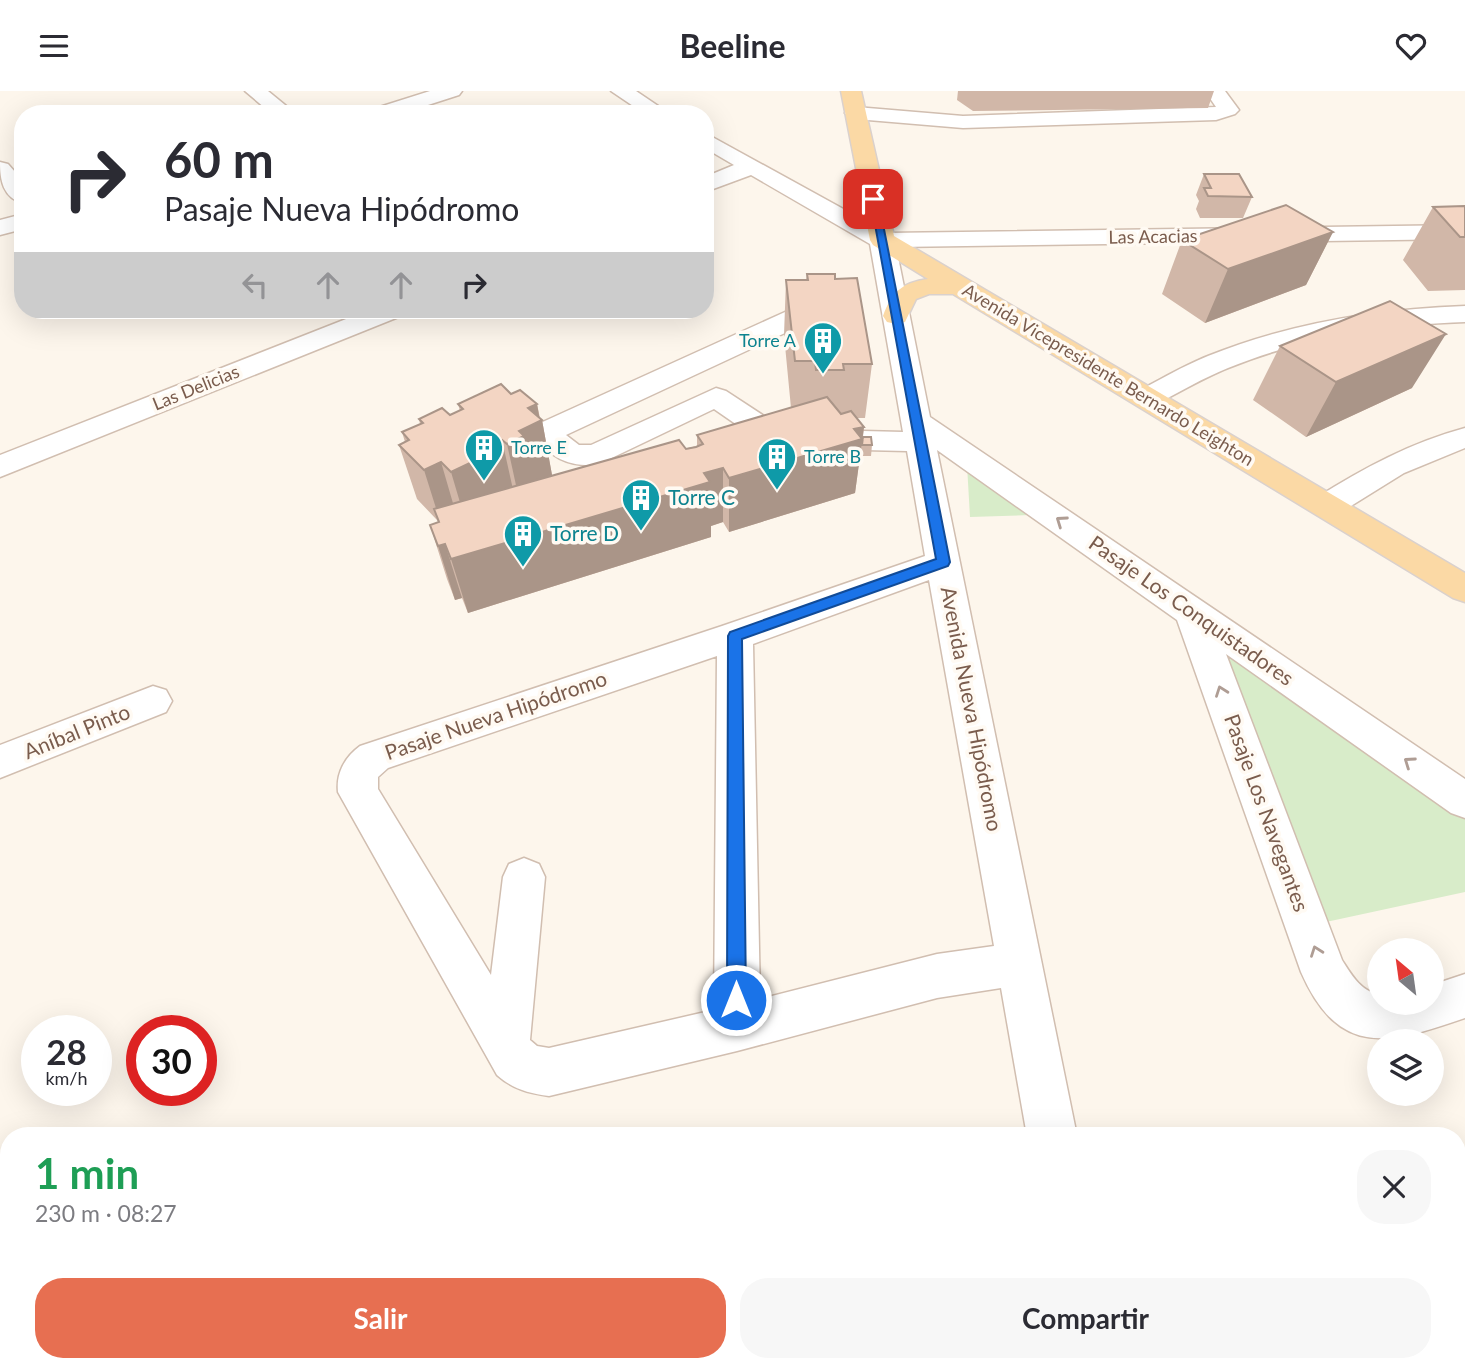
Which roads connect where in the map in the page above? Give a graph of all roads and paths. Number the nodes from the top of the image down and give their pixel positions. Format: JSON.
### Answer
{"nodes":[{"id":1,"x":255,"y":91,"type":"edge"},
{"id":2,"x":452,"y":91,"type":"edge"},
{"id":3,"x":621,"y":91,"type":"edge"},
{"id":4,"x":1215,"y":91,"type":"edge"},
{"id":5,"x":853,"y":102,"type":"edge"},
{"id":6,"x":274,"y":105,"type":"edge"},
{"id":7,"x":406,"y":105,"type":"edge"},
{"id":8,"x":645,"y":105,"type":"edge"},
{"id":9,"x":714,"y":144,"type":"edge"},
{"id":10,"x":752,"y":166,"type":"junction"},
{"id":11,"x":0,"y":169,"type":"edge"},
{"id":12,"x":714,"y":181,"type":"edge"},
{"id":13,"x":14,"y":185,"type":"edge"},
{"id":14,"x":1465,"y":232,"type":"edge"},
{"id":15,"x":882,"y":240,"type":"junction"},
{"id":16,"x":959,"y":286,"type":"junction"},
{"id":17,"x":1465,"y":314,"type":"edge"},
{"id":18,"x":806,"y":316,"type":"edge"},
{"id":19,"x":896,"y":316,"type":"junction"},
{"id":20,"x":370,"y":319,"type":"edge"},
{"id":21,"x":1146,"y":398,"type":"junction"},
{"id":22,"x":919,"y":432,"type":"junction"},
{"id":23,"x":1465,"y":438,"type":"edge"},
{"id":24,"x":0,"y":467,"type":"edge"},
{"id":25,"x":1327,"y":506,"type":"junction"},
{"id":26,"x":943,"y":562,"type":"junction"},
{"id":27,"x":1465,"y":589,"type":"edge"},
{"id":28,"x":1192,"y":612,"type":"junction"},
{"id":29,"x":735,"y":636,"type":"junction"},
{"id":30,"x":153,"y":701,"type":"dead end"},
{"id":31,"x":0,"y":762,"type":"edge"},
{"id":32,"x":1465,"y":801,"type":"edge"},
{"id":33,"x":524,"y":877,"type":"dead end"},
{"id":34,"x":1020,"y":964,"type":"junction"},
{"id":35,"x":1465,"y":996,"type":"edge"},
{"id":36,"x":737,"y":1028,"type":"junction"},
{"id":37,"x":506,"y":1044,"type":"junction"},
{"id":38,"x":1050,"y":1127,"type":"edge"}],
"edges":[{"from":1,"to":6,"type":"street"},
{"from":2,"to":7,"type":"street"},
{"from":3,"to":8,"type":"street"},
{"from":4,"to":5,"type":"street"},
{"from":5,"to":15,"type":"main road"},
{"from":9,"to":10,"type":"street"},
{"from":10,"to":12,"type":"street"},
{"from":10,"to":15,"type":"street"},
{"from":11,"to":13,"type":"street"},
{"from":14,"to":15,"type":"street","name":"Las Acacias"},
{"from":15,"to":16,"type":"main road","name":"Avenida Vicepresidente Bernardo Leighton"},
{"from":15,"to":19,"type":"street","name":"Avenida Nueva Hipódromo"},
{"from":16,"to":19,"type":"main road"},
{"from":16,"to":21,"type":"main road","name":"Avenida Vicepresidente Bernardo Leighton"},
{"from":17,"to":21,"type":"street"},
{"from":18,"to":22,"type":"street"},
{"from":19,"to":22,"type":"street","name":"Avenida Nueva Hipódromo"},
{"from":20,"to":24,"type":"street","name":"Las Delicias"},
{"from":21,"to":25,"type":"main road","name":"Avenida Vicepresidente Bernardo Leighton"},
{"from":22,"to":26,"type":"street","name":"Avenida Nueva Hipódromo"},
{"from":28,"to":22,"type":"street","name":"Pasaje Los Conquistadores","one_way":true},
{"from":23,"to":25,"type":"street"},
{"from":25,"to":27,"type":"main road","name":"Avenida Vicepresidente Bernardo Leighton"},
{"from":26,"to":29,"type":"street","name":"Pasaje Nueva Hipódromo"},
{"from":26,"to":34,"type":"street","name":"Avenida Nueva Hipódromo"},
{"from":32,"to":28,"type":"street","name":"Pasaje Los Conquistadores","one_way":true},
{"from":35,"to":28,"type":"street","name":"Pasaje Los Navegantes","one_way":true},
{"from":29,"to":36,"type":"street"},
{"from":29,"to":37,"type":"street","name":"Pasaje Nueva Hipódromo"},
{"from":30,"to":31,"type":"street","name":"Aníbal Pinto"},
{"from":33,"to":37,"type":"street"},
{"from":34,"to":36,"type":"street","name":"Pasaje Nueva Hipódromo"},
{"from":34,"to":38,"type":"street","name":"Avenida Nueva Hipódromo"},
{"from":36,"to":37,"type":"street","name":"Pasaje Nueva Hipódromo"}]}
